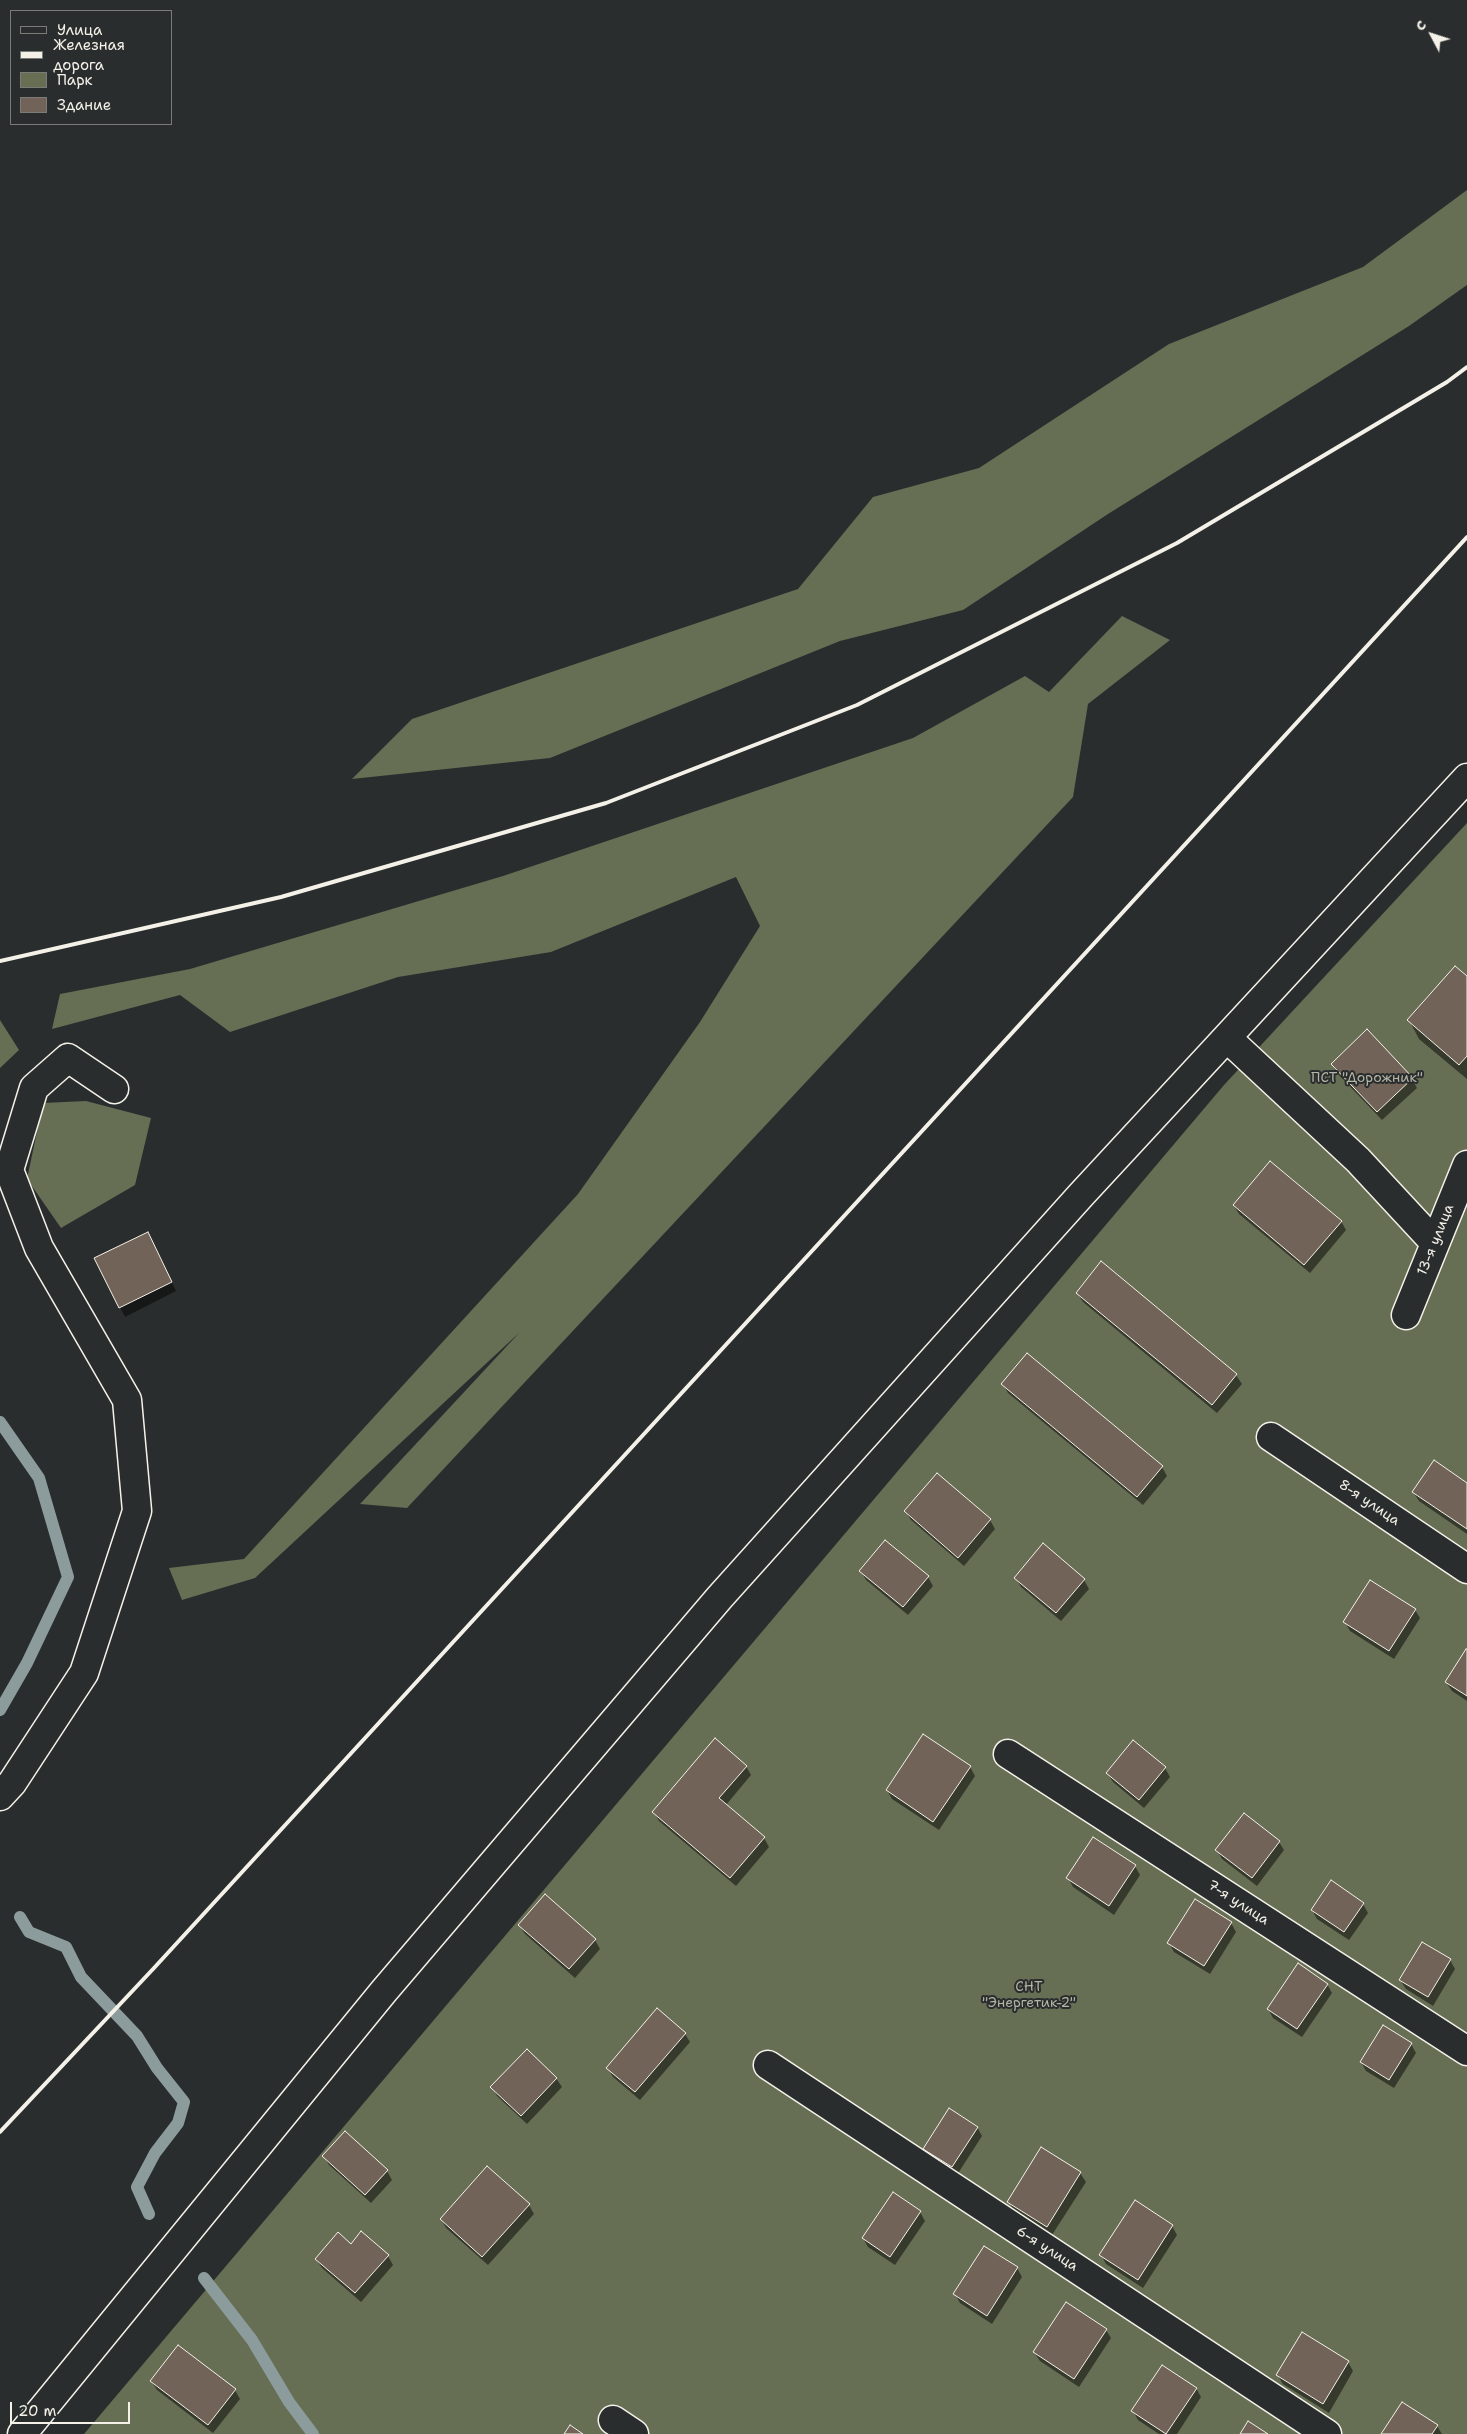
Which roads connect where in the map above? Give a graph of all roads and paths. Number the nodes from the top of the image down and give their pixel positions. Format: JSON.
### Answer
{"nodes":[{"id":1,"x":1467,"y":778,"type":"edge"},
{"id":2,"x":1227,"y":1038,"type":"junction"},
{"id":3,"x":114,"y":1089,"type":"dead end"},
{"id":4,"x":1467,"y":1165,"type":"edge"},
{"id":5,"x":1435,"y":1243,"type":"junction"},
{"id":6,"x":1406,"y":1315,"type":"dead end"},
{"id":7,"x":1272,"y":1437,"type":"dead end"},
{"id":8,"x":1467,"y":1570,"type":"edge"},
{"id":9,"x":1008,"y":1754,"type":"dead end"},
{"id":10,"x":0,"y":1796,"type":"edge"},
{"id":11,"x":1467,"y":2051,"type":"edge"},
{"id":12,"x":768,"y":2065,"type":"dead end"},
{"id":13,"x":22,"y":2434,"type":"edge"},
{"id":14,"x":1327,"y":2434,"type":"edge"}],
"edges":[{"from":1,"to":2,"type":"street"},
{"from":2,"to":5,"type":"street"},
{"from":2,"to":13,"type":"street"},
{"from":3,"to":10,"type":"street"},
{"from":4,"to":5,"type":"street","name":"13-я улица"},
{"from":5,"to":6,"type":"street","name":"13-я улица"},
{"from":7,"to":8,"type":"street","name":"8-я улица"},
{"from":9,"to":11,"type":"street","name":"7-я улица"},
{"from":12,"to":14,"type":"street","name":"6-я улица"}]}
